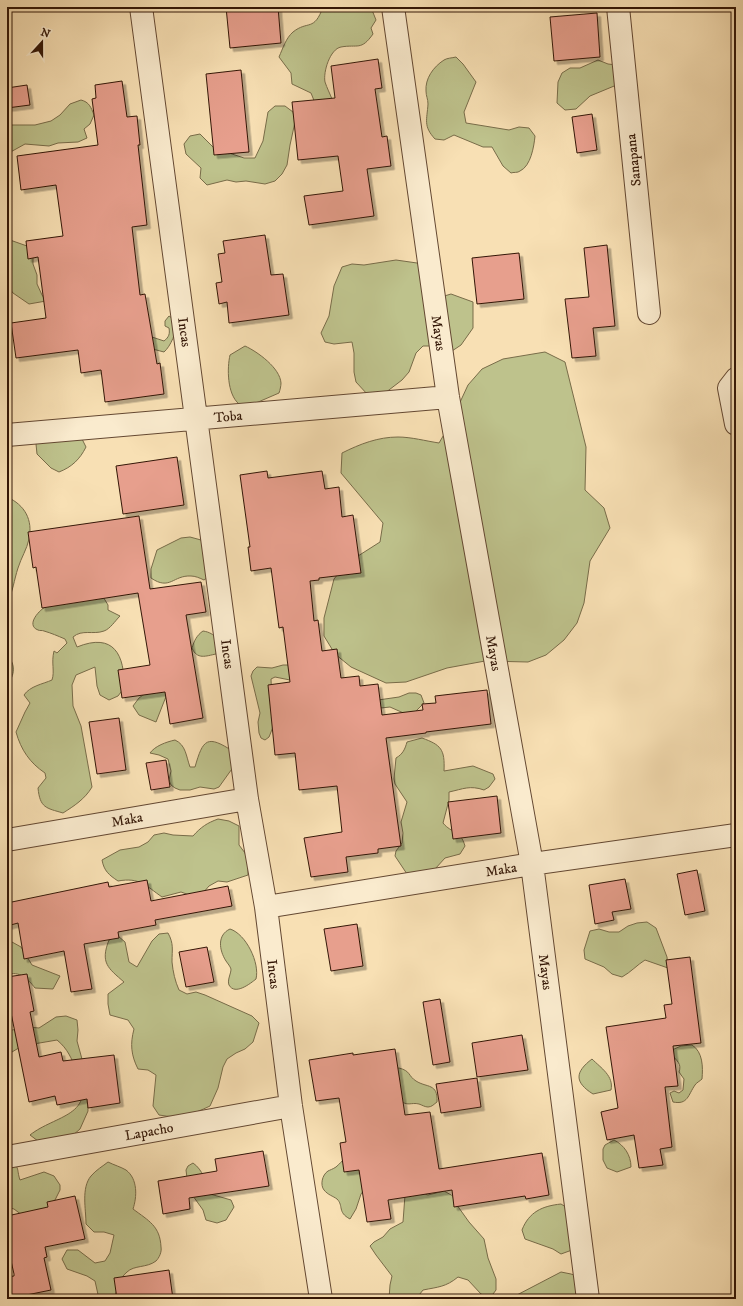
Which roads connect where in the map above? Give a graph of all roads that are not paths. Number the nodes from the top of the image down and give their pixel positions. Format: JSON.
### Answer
{"nodes":[{"id":1,"x":141,"y":7,"type":"edge"},
{"id":2,"x":393,"y":7,"type":"edge"},
{"id":3,"x":618,"y":7,"type":"edge"},
{"id":4,"x":649,"y":313,"type":"dead end"},
{"id":5,"x":736,"y":379,"type":"edge"},
{"id":6,"x":448,"y":397,"type":"junction"},
{"id":7,"x":196,"y":419,"type":"junction"},
{"id":8,"x":736,"y":424,"type":"edge"},
{"id":9,"x":7,"y":435,"type":"edge"},
{"id":10,"x":247,"y":799,"type":"junction"},
{"id":11,"x":736,"y":835,"type":"edge"},
{"id":12,"x":7,"y":840,"type":"edge"},
{"id":13,"x":532,"y":864,"type":"junction"},
{"id":14,"x":266,"y":907,"type":"junction"},
{"id":15,"x":291,"y":1106,"type":"junction"},
{"id":16,"x":7,"y":1157,"type":"edge"},
{"id":17,"x":322,"y":1299,"type":"edge"},
{"id":18,"x":588,"y":1299,"type":"edge"}],
"edges":[{"from":1,"to":7,"type":"street","name":"Incas"},
{"from":2,"to":6,"type":"street","name":"Mayas"},
{"from":3,"to":4,"type":"street","name":"Sanapana"},
{"from":5,"to":8,"type":"street"},
{"from":6,"to":7,"type":"street","name":"Toba"},
{"from":6,"to":13,"type":"street","name":"Mayas"},
{"from":7,"to":9,"type":"street","name":"Toba"},
{"from":7,"to":10,"type":"street","name":"Incas"},
{"from":10,"to":12,"type":"street","name":"Maka"},
{"from":10,"to":14,"type":"street","name":"Incas"},
{"from":11,"to":13,"type":"street","name":"Maka"},
{"from":13,"to":14,"type":"street","name":"Maka"},
{"from":13,"to":18,"type":"street","name":"Mayas"},
{"from":14,"to":15,"type":"street","name":"Incas"},
{"from":15,"to":16,"type":"street","name":"Lapacho"},
{"from":15,"to":17,"type":"street","name":"Incas"}]}
